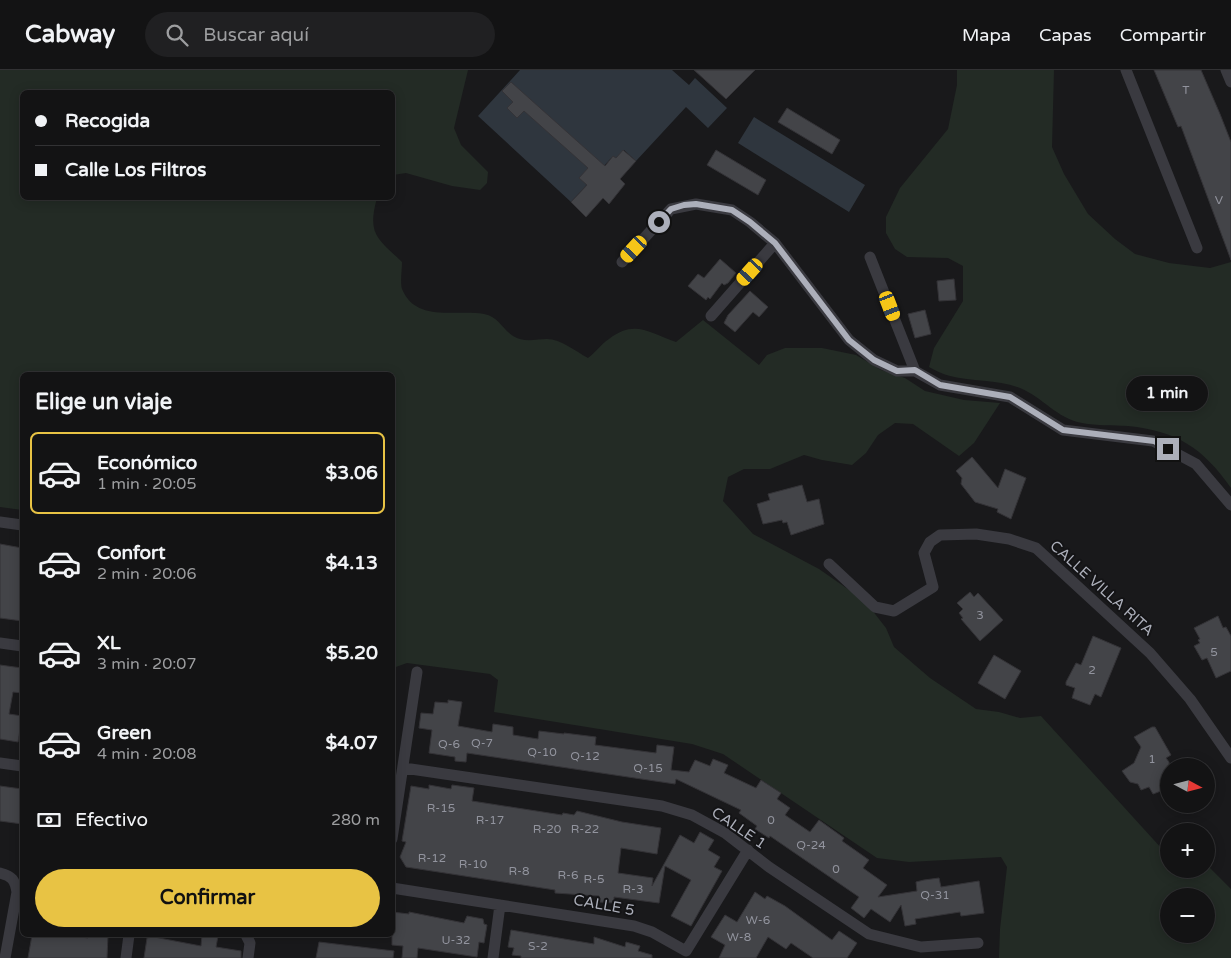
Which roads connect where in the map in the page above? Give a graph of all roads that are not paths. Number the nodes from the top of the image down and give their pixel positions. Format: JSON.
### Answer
{"nodes":[{"id":1,"x":1126,"y":70,"type":"edge"},
{"id":2,"x":1226,"y":70,"type":"edge"},
{"id":3,"x":1231,"y":82,"type":"edge"},
{"id":4,"x":775,"y":243,"type":"junction"},
{"id":5,"x":1197,"y":248,"type":"dead end"},
{"id":6,"x":870,"y":257,"type":"dead end"},
{"id":7,"x":622,"y":262,"type":"dead end"},
{"id":8,"x":711,"y":316,"type":"dead end"},
{"id":9,"x":915,"y":370,"type":"junction"},
{"id":10,"x":1231,"y":505,"type":"edge"},
{"id":11,"x":0,"y":522,"type":"edge"},
{"id":12,"x":20,"y":525,"type":"edge"},
{"id":13,"x":829,"y":564,"type":"dead end"},
{"id":14,"x":0,"y":642,"type":"edge"},
{"id":15,"x":20,"y":646,"type":"edge"},
{"id":16,"x":417,"y":672,"type":"dead end"},
{"id":17,"x":1231,"y":758,"type":"edge"},
{"id":18,"x":0,"y":763,"type":"edge"},
{"id":19,"x":20,"y":766,"type":"edge"},
{"id":20,"x":404,"y":768,"type":"junction"},
{"id":21,"x":395,"y":821,"type":"edge"},
{"id":22,"x":748,"y":850,"type":"junction"},
{"id":23,"x":0,"y":873,"type":"edge"},
{"id":24,"x":395,"y":888,"type":"edge"},
{"id":25,"x":500,"y":904,"type":"junction"},
{"id":26,"x":129,"y":937,"type":"edge"},
{"id":27,"x":247,"y":937,"type":"edge"},
{"id":28,"x":978,"y":942,"type":"dead end"},
{"id":29,"x":5,"y":958,"type":"edge"},
{"id":30,"x":126,"y":958,"type":"edge"},
{"id":31,"x":248,"y":958,"type":"edge"},
{"id":32,"x":493,"y":958,"type":"edge"}],
"edges":[{"from":1,"to":5,"type":"street"},
{"from":2,"to":3,"type":"street"},
{"from":4,"to":7,"type":"street"},
{"from":4,"to":8,"type":"street"},
{"from":4,"to":9,"type":"street"},
{"from":6,"to":9,"type":"street"},
{"from":9,"to":10,"type":"street"},
{"from":11,"to":12,"type":"street"},
{"from":13,"to":17,"type":"street","name":"CALLE VILLA RITA"},
{"from":14,"to":15,"type":"street"},
{"from":16,"to":20,"type":"street"},
{"from":18,"to":19,"type":"street"},
{"from":20,"to":21,"type":"street"},
{"from":20,"to":22,"type":"street","name":"CALLE 1"},
{"from":22,"to":25,"type":"street","name":"CALLE 5"},
{"from":22,"to":28,"type":"street","name":"CALLE 1"},
{"from":23,"to":29,"type":"street"},
{"from":24,"to":25,"type":"street","name":"CALLE 5"},
{"from":25,"to":32,"type":"street"},
{"from":26,"to":30,"type":"street"},
{"from":27,"to":31,"type":"street"}]}
